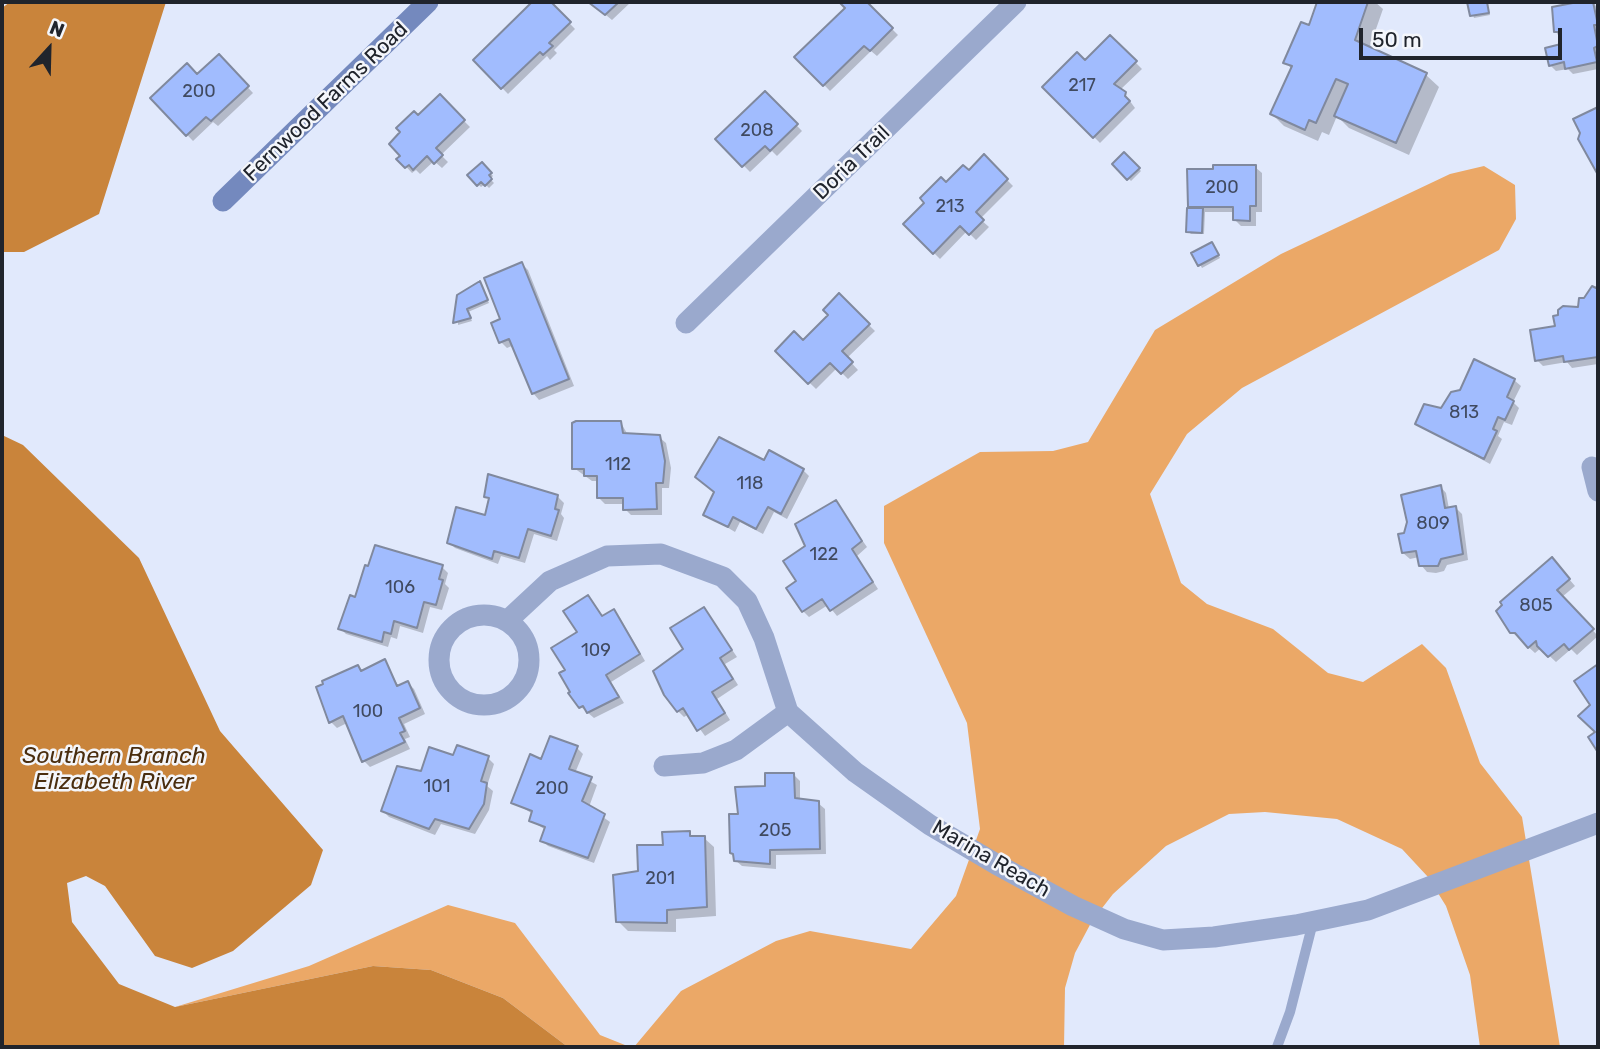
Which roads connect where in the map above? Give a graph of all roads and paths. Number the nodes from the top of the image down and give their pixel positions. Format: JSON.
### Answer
{"nodes":[{"id":1,"x":428,"y":2,"type":"edge"},
{"id":2,"x":1016,"y":2,"type":"edge"},
{"id":3,"x":223,"y":201,"type":"dead end"},
{"id":4,"x":686,"y":323,"type":"dead end"},
{"id":5,"x":1592,"y":467,"type":"dead end"},
{"id":6,"x":1598,"y":491,"type":"edge"},
{"id":7,"x":507,"y":621,"type":"junction"},
{"id":8,"x":788,"y":712,"type":"junction"},
{"id":9,"x":664,"y":766,"type":"dead end"},
{"id":10,"x":1598,"y":823,"type":"edge"},
{"id":11,"x":1313,"y":922,"type":"junction"},
{"id":12,"x":1277,"y":1047,"type":"edge"}],
"edges":[{"from":1,"to":3,"type":"street","name":"Fernwood Farms Road"},
{"from":2,"to":4,"type":"street","name":"Doria Trail"},
{"from":5,"to":6,"type":"street"},
{"from":7,"to":7,"type":"street"},
{"from":7,"to":8,"type":"street"},
{"from":8,"to":9,"type":"street"},
{"from":8,"to":11,"type":"street","name":"Marina Reach"},
{"from":10,"to":11,"type":"street","name":"Marina Reach"},
{"from":11,"to":12,"type":"lane"}]}
